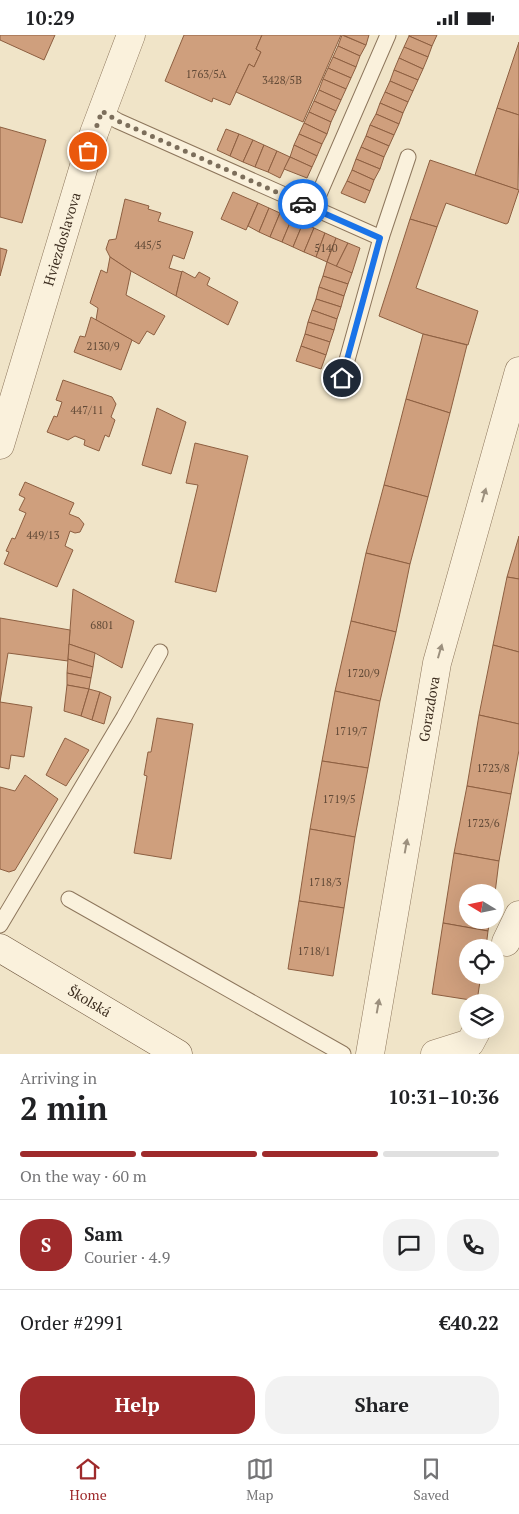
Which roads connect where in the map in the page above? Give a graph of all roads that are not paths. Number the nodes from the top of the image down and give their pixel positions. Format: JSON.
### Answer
{"nodes":[{"id":1,"x":131,"y":35,"type":"edge"},
{"id":2,"x":388,"y":35,"type":"edge"},
{"id":3,"x":102,"y":111,"type":"junction"},
{"id":4,"x":408,"y":157,"type":"dead end"},
{"id":5,"x":313,"y":208,"type":"junction"},
{"id":6,"x":380,"y":238,"type":"junction"},
{"id":7,"x":519,"y":371,"type":"edge"},
{"id":8,"x":342,"y":378,"type":"dead end"},
{"id":9,"x":514,"y":408,"type":"edge"},
{"id":10,"x":0,"y":445,"type":"edge"},
{"id":11,"x":160,"y":652,"type":"dead end"},
{"id":12,"x":69,"y":899,"type":"dead end"},
{"id":13,"x":519,"y":915,"type":"edge"},
{"id":14,"x":0,"y":925,"type":"edge"},
{"id":15,"x":506,"y":942,"type":"dead end"},
{"id":16,"x":0,"y":947,"type":"edge"},
{"id":17,"x":472,"y":1039,"type":"edge"},
{"id":18,"x":178,"y":1054,"type":"edge"},
{"id":19,"x":343,"y":1054,"type":"edge"},
{"id":20,"x":370,"y":1054,"type":"edge"},
{"id":21,"x":435,"y":1054,"type":"edge"}],
"edges":[{"from":1,"to":3,"type":"street","name":"Hviezdoslavova"},
{"from":2,"to":5,"type":"lane"},
{"from":3,"to":5,"type":"lane"},
{"from":3,"to":10,"type":"street","name":"Hviezdoslavova"},
{"from":4,"to":6,"type":"lane"},
{"from":5,"to":6,"type":"lane"},
{"from":6,"to":8,"type":"lane"},
{"from":7,"to":9,"type":"street","name":"Gorazdova"},
{"from":20,"to":9,"type":"street","name":"Gorazdova","one_way":true},
{"from":11,"to":14,"type":"lane"},
{"from":12,"to":19,"type":"lane"},
{"from":13,"to":15,"type":"street"},
{"from":16,"to":18,"type":"street","name":"Školská"},
{"from":17,"to":21,"type":"street"}]}
